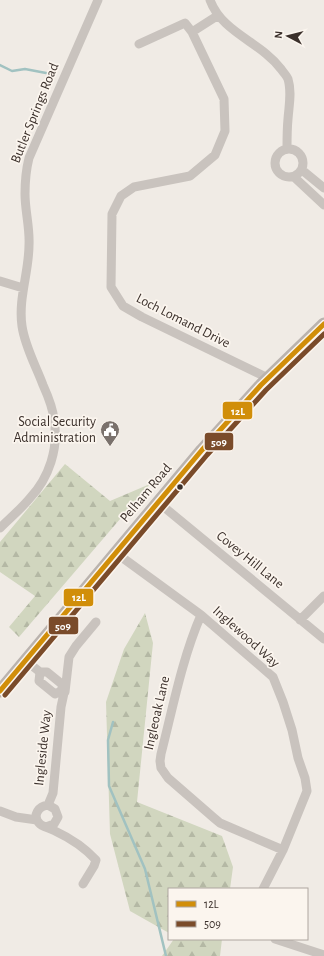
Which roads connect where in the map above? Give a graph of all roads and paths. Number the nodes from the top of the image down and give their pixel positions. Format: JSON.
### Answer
{"nodes":[{"id":1,"x":98,"y":0,"type":"edge"},
{"id":2,"x":210,"y":0,"type":"edge"},
{"id":3,"x":217,"y":16,"type":"junction"},
{"id":4,"x":192,"y":32,"type":"junction"},
{"id":5,"x":138,"y":44,"type":"dead end"},
{"id":6,"x":287,"y":149,"type":"junction"},
{"id":7,"x":302,"y":170,"type":"junction"},
{"id":8,"x":294,"y":177,"type":"junction"},
{"id":9,"x":324,"y":188,"type":"edge"},
{"id":10,"x":324,"y":205,"type":"edge"},
{"id":11,"x":0,"y":282,"type":"edge"},
{"id":12,"x":23,"y":288,"type":"junction"},
{"id":13,"x":324,"y":324,"type":"edge"},
{"id":14,"x":268,"y":378,"type":"junction"},
{"id":15,"x":159,"y":503,"type":"junction"},
{"id":16,"x":0,"y":528,"type":"edge"},
{"id":17,"x":116,"y":553,"type":"junction"},
{"id":18,"x":324,"y":596,"type":"edge"},
{"id":19,"x":201,"y":615,"type":"junction"},
{"id":20,"x":300,"y":620,"type":"junction"},
{"id":21,"x":96,"y":622,"type":"dead end"},
{"id":22,"x":324,"y":639,"type":"edge"},
{"id":23,"x":26,"y":661,"type":"junction"},
{"id":24,"x":40,"y":672,"type":"junction"},
{"id":25,"x":52,"y":675,"type":"junction"},
{"id":26,"x":44,"y":685,"type":"junction"},
{"id":27,"x":0,"y":691,"type":"edge"},
{"id":28,"x":63,"y":692,"type":"junction"},
{"id":29,"x":48,"y":805,"type":"junction"},
{"id":30,"x":0,"y":811,"type":"edge"},
{"id":31,"x":37,"y":820,"type":"junction"},
{"id":32,"x":46,"y":827,"type":"junction"},
{"id":33,"x":283,"y":850,"type":"junction"},
{"id":34,"x":83,"y":884,"type":"dead end"},
{"id":35,"x":264,"y":888,"type":"edge"},
{"id":36,"x":277,"y":940,"type":"edge"},
{"id":37,"x":324,"y":955,"type":"edge"}],
"edges":[{"from":1,"to":12,"type":"street","name":"Butler Springs Road"},
{"from":2,"to":3,"type":"street"},
{"from":3,"to":4,"type":"street"},
{"from":3,"to":6,"type":"street"},
{"from":4,"to":5,"type":"street"},
{"from":4,"to":14,"type":"street","name":"Loch Lomand Drive"},
{"from":6,"to":7,"type":"street"},
{"from":6,"to":8,"type":"street"},
{"from":7,"to":8,"type":"street"},
{"from":7,"to":9,"type":"street"},
{"from":8,"to":10,"type":"street"},
{"from":11,"to":12,"type":"street"},
{"from":12,"to":16,"type":"street","name":"Butler Springs Road"},
{"from":13,"to":14,"type":"main road","name":"Pelham Road"},
{"from":14,"to":15,"type":"main road","name":"Pelham Road"},
{"from":15,"to":17,"type":"main road","name":"Pelham Road"},
{"from":15,"to":20,"type":"street","name":"Covey Hill Lane"},
{"from":17,"to":19,"type":"street","name":"Inglewood Way"},
{"from":17,"to":23,"type":"main road","name":"Pelham Road"},
{"from":18,"to":20,"type":"street"},
{"from":19,"to":33,"type":"street","name":"Inglewood Way"},
{"from":19,"to":33,"type":"street","name":"Ingleoak Lane"},
{"from":20,"to":22,"type":"street","name":"Covey Hill Lane"},
{"from":21,"to":28,"type":"street","name":"Ingleside Way"},
{"from":23,"to":24,"type":"street"},
{"from":23,"to":27,"type":"main road","name":"Pelham Road"},
{"from":24,"to":25,"type":"street"},
{"from":24,"to":26,"type":"street"},
{"from":25,"to":26,"type":"street"},
{"from":25,"to":28,"type":"street","name":"Ingleside Way"},
{"from":26,"to":28,"type":"street","name":"Ingleside Way"},
{"from":28,"to":29,"type":"street","name":"Ingleside Way"},
{"from":29,"to":31,"type":"street","name":"Ingleside Way"},
{"from":29,"to":32,"type":"street","name":"Ingleside Way"},
{"from":30,"to":31,"type":"street"},
{"from":31,"to":32,"type":"street"},
{"from":32,"to":34,"type":"street"},
{"from":33,"to":35,"type":"street","name":"Inglewood Way"},
{"from":36,"to":37,"type":"street"}]}
